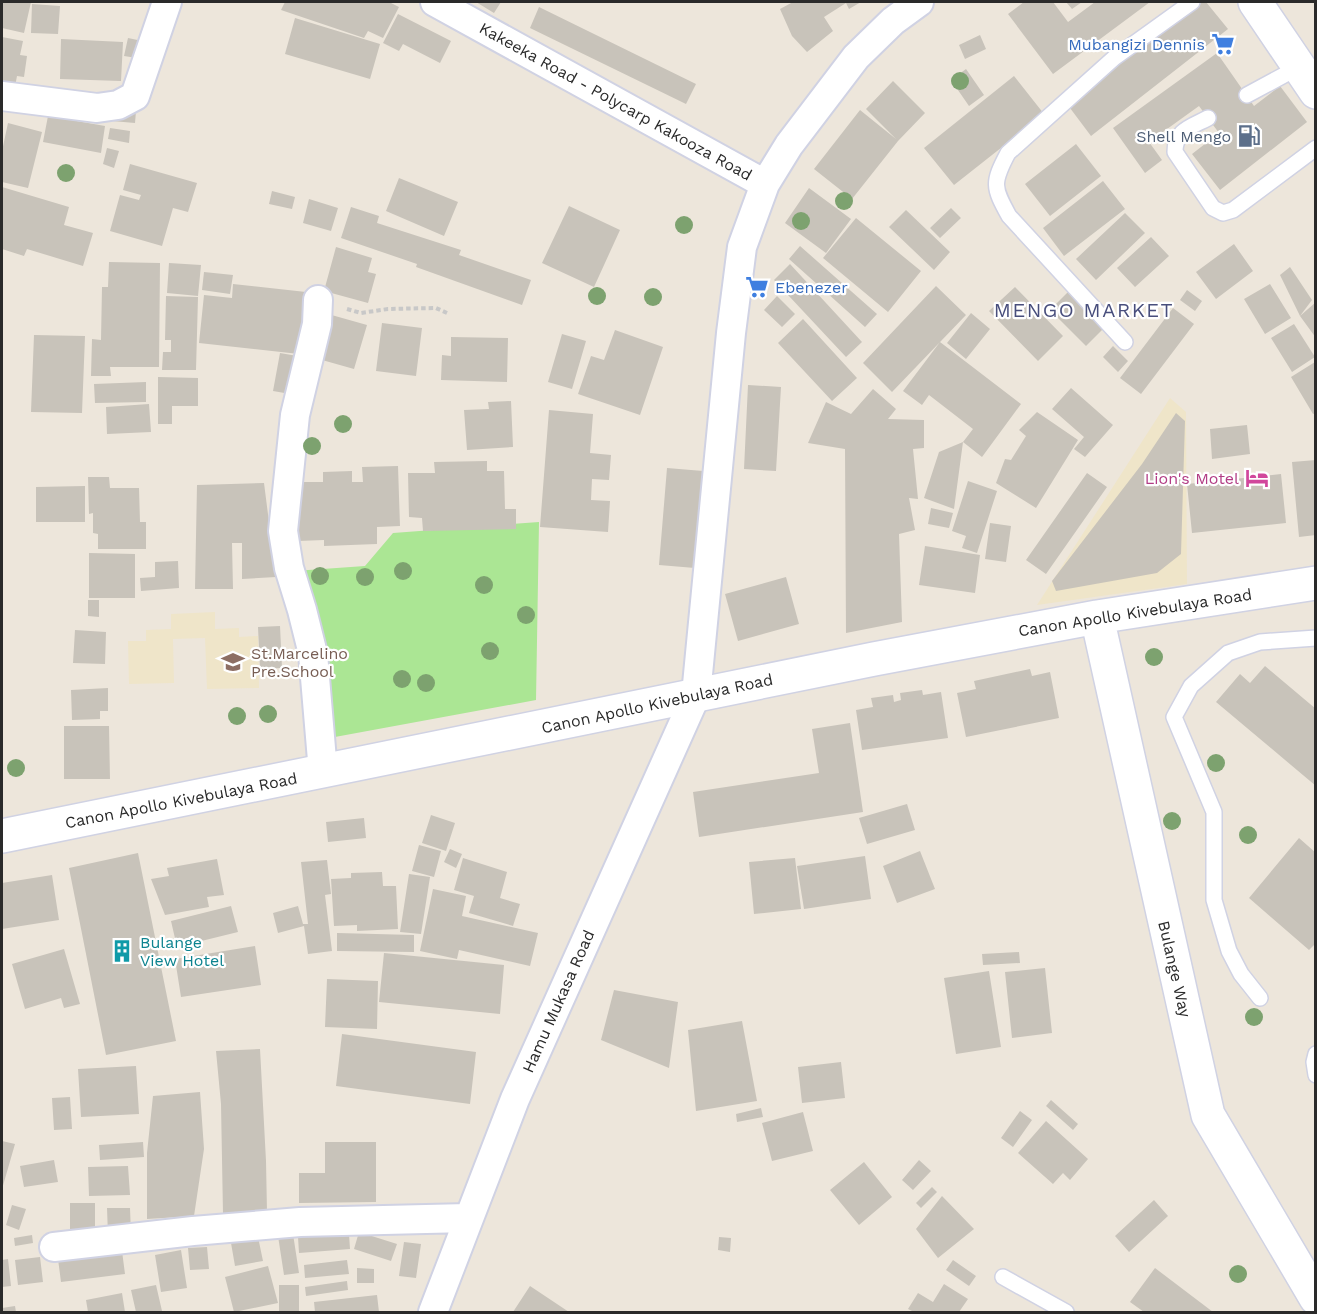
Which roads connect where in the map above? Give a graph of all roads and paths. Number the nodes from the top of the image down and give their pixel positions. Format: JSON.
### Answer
{"nodes":[{"id":1,"x":167,"y":2,"type":"edge"},
{"id":2,"x":435,"y":2,"type":"edge"},
{"id":3,"x":919,"y":2,"type":"edge"},
{"id":4,"x":1192,"y":2,"type":"edge"},
{"id":5,"x":1255,"y":2,"type":"edge"},
{"id":6,"x":1307,"y":80,"type":"edge"},
{"id":7,"x":1246,"y":95,"type":"dead end"},
{"id":8,"x":2,"y":96,"type":"edge"},
{"id":9,"x":1208,"y":118,"type":"dead end"},
{"id":10,"x":1316,"y":148,"type":"edge"},
{"id":11,"x":765,"y":184,"type":"junction"},
{"id":12,"x":318,"y":300,"type":"joint"},
{"id":13,"x":447,"y":313,"type":"dead end"},
{"id":14,"x":1125,"y":342,"type":"dead end"},
{"id":15,"x":1316,"y":583,"type":"edge"},
{"id":16,"x":1097,"y":617,"type":"junction"},
{"id":17,"x":1316,"y":638,"type":"edge"},
{"id":18,"x":696,"y":695,"type":"junction"},
{"id":19,"x":323,"y":772,"type":"junction"},
{"id":20,"x":2,"y":836,"type":"edge"},
{"id":21,"x":1260,"y":998,"type":"dead end"},
{"id":22,"x":1316,"y":1054,"type":"edge"},
{"id":23,"x":1316,"y":1075,"type":"edge"},
{"id":24,"x":468,"y":1218,"type":"junction"},
{"id":25,"x":54,"y":1247,"type":"dead end"},
{"id":26,"x":1003,"y":1277,"type":"dead end"},
{"id":27,"x":1316,"y":1298,"type":"edge"},
{"id":28,"x":433,"y":1312,"type":"edge"},
{"id":29,"x":1066,"y":1312,"type":"edge"}],
"edges":[{"from":1,"to":8,"type":"street"},
{"from":2,"to":11,"type":"street","name":"Kakeeka Road - Polycarp Kakooza Road"},
{"from":3,"to":11,"type":"street","name":"Hamu Mukasa Road"},
{"from":4,"to":14,"type":"lane"},
{"from":5,"to":6,"type":"main road"},
{"from":6,"to":7,"type":"lane"},
{"from":9,"to":10,"type":"lane"},
{"from":11,"to":18,"type":"street","name":"Hamu Mukasa Road"},
{"from":12,"to":13,"type":"path"},
{"from":12,"to":19,"type":"street"},
{"from":15,"to":16,"type":"main road","name":"Canon Apollo Kivebulaya Road"},
{"from":16,"to":18,"type":"main road","name":"Canon Apollo Kivebulaya Road"},
{"from":16,"to":27,"type":"main road","name":"Bulange Way"},
{"from":17,"to":21,"type":"lane"},
{"from":18,"to":19,"type":"main road","name":"Canon Apollo Kivebulaya Road"},
{"from":18,"to":24,"type":"street","name":"Hamu Mukasa Road"},
{"from":19,"to":20,"type":"main road","name":"Canon Apollo Kivebulaya Road"},
{"from":22,"to":23,"type":"lane"},
{"from":24,"to":25,"type":"street"},
{"from":24,"to":28,"type":"street","name":"Hamu Mukasa Road"},
{"from":26,"to":29,"type":"lane"}]}
